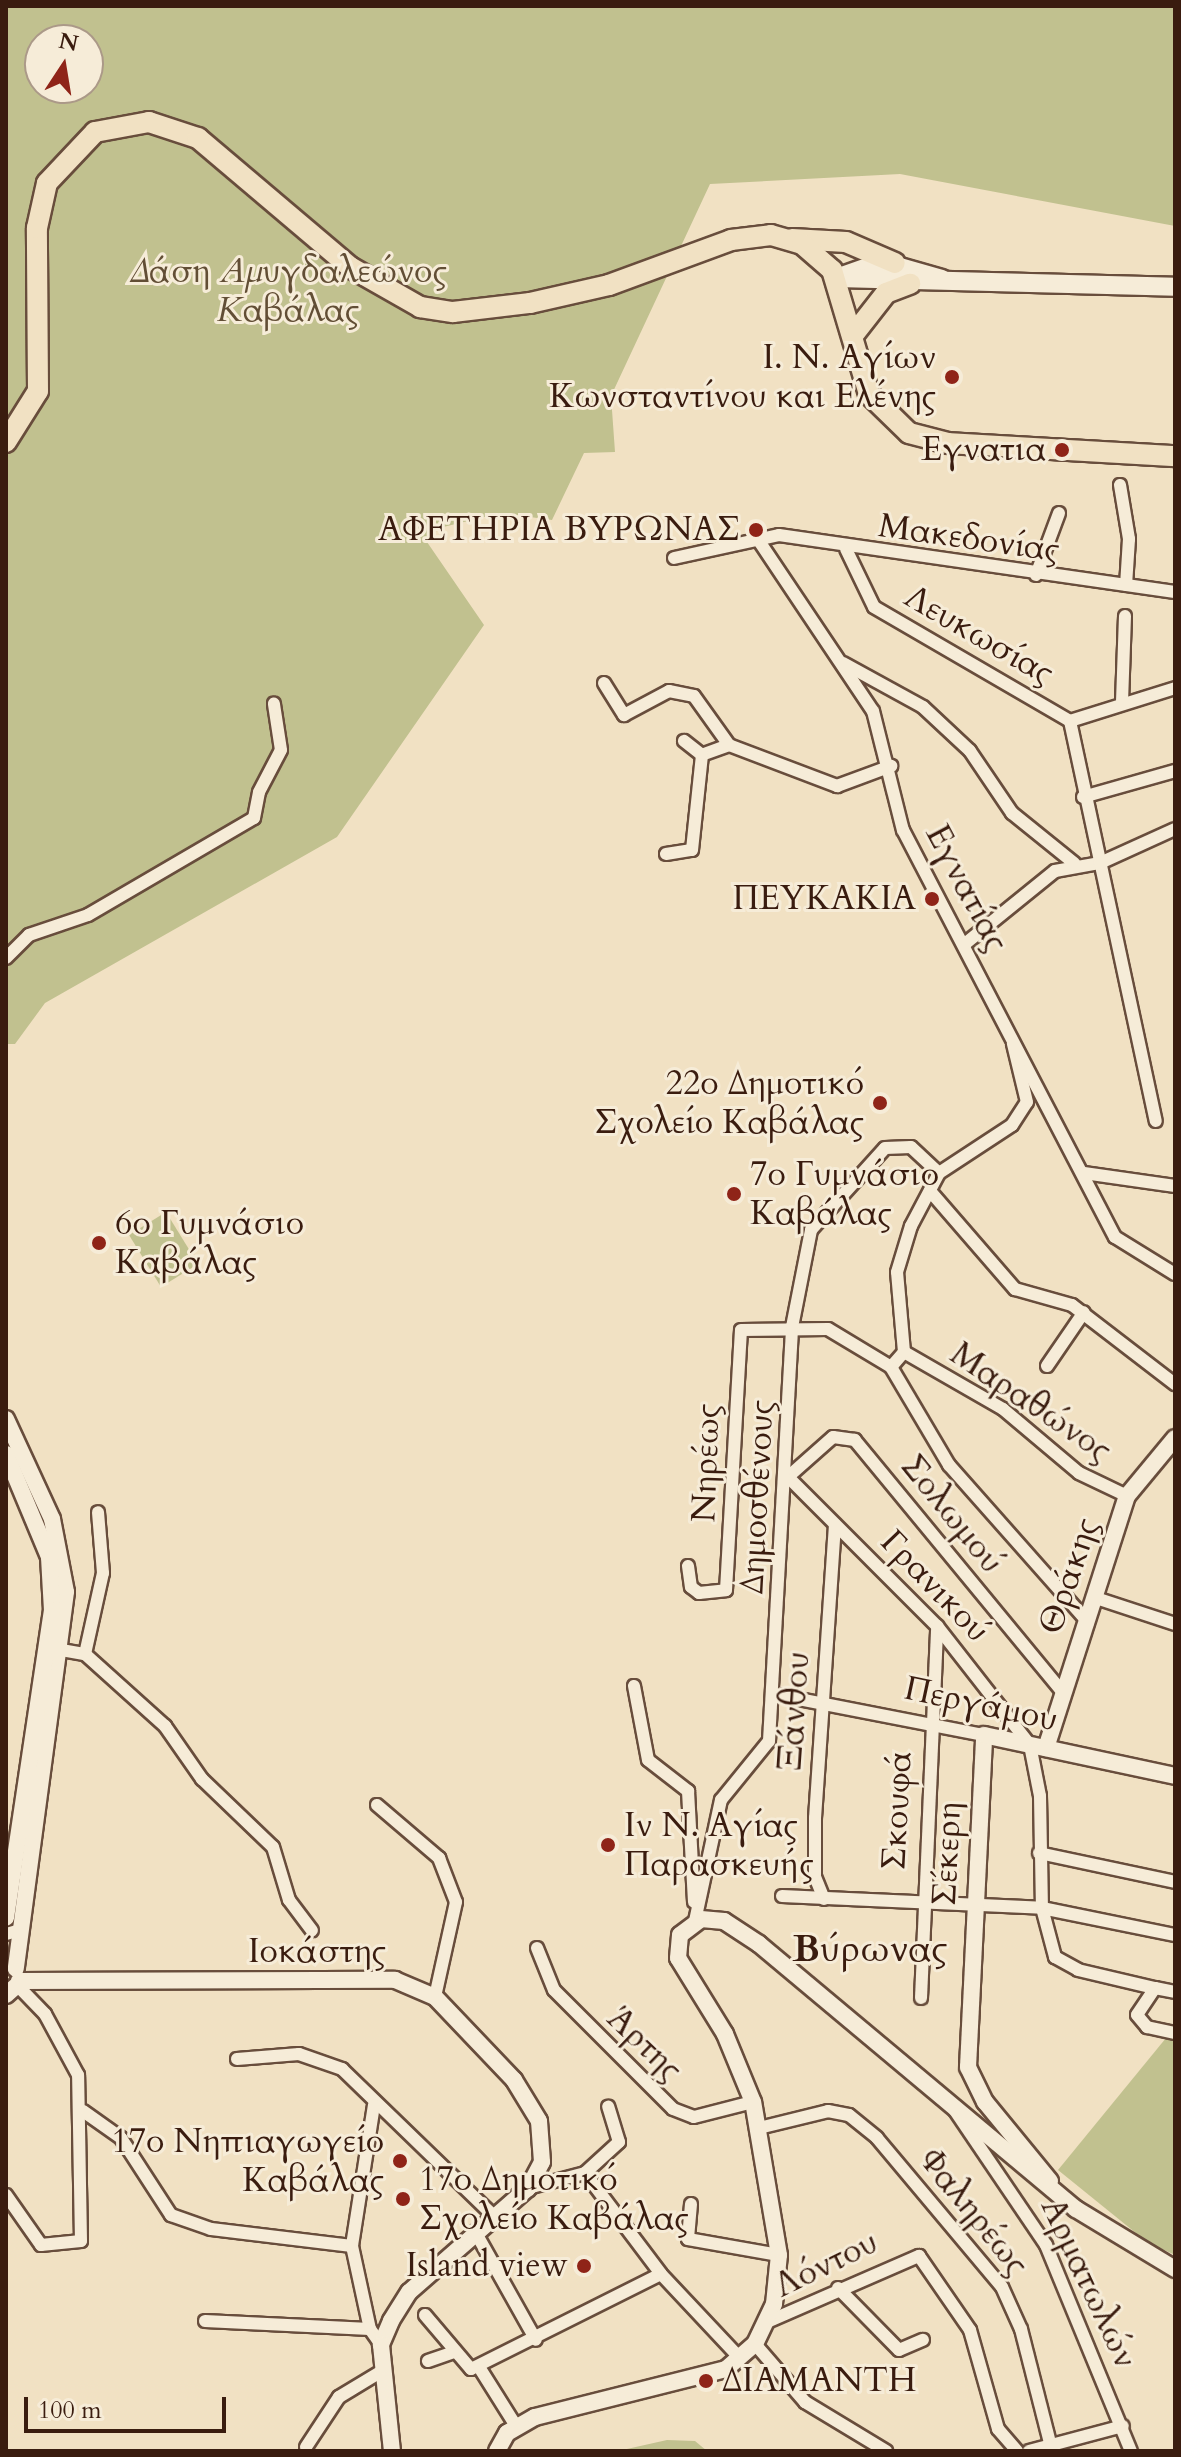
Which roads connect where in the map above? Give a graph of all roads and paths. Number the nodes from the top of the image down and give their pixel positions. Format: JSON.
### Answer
{"nodes":[{"id":1,"x":789,"y":239,"type":"junction"},
{"id":2,"x":895,"y":263,"type":"junction"},
{"id":3,"x":837,"y":278,"type":"junction"},
{"id":4,"x":945,"y":280,"type":"junction"},
{"id":5,"x":910,"y":284,"type":"junction"},
{"id":6,"x":1175,"y":287,"type":"edge"},
{"id":7,"x":854,"y":334,"type":"junction"},
{"id":8,"x":6,"y":442,"type":"edge"},
{"id":9,"x":1175,"y":456,"type":"edge"},
{"id":10,"x":1120,"y":485,"type":"dead end"},
{"id":11,"x":1059,"y":513,"type":"dead end"},
{"id":12,"x":757,"y":538,"type":"junction"},
{"id":13,"x":846,"y":549,"type":"junction"},
{"id":14,"x":674,"y":558,"type":"dead end"},
{"id":15,"x":1036,"y":575,"type":"junction"},
{"id":16,"x":1126,"y":585,"type":"junction"},
{"id":17,"x":1175,"y":592,"type":"edge"},
{"id":18,"x":1125,"y":616,"type":"dead end"},
{"id":19,"x":840,"y":662,"type":"junction"},
{"id":20,"x":604,"y":683,"type":"dead end"},
{"id":21,"x":1175,"y":688,"type":"edge"},
{"id":22,"x":1122,"y":702,"type":"junction"},
{"id":23,"x":274,"y":704,"type":"dead end"},
{"id":24,"x":1070,"y":721,"type":"junction"},
{"id":25,"x":684,"y":741,"type":"dead end"},
{"id":26,"x":729,"y":745,"type":"junction"},
{"id":27,"x":702,"y":755,"type":"junction"},
{"id":28,"x":891,"y":766,"type":"junction"},
{"id":29,"x":1175,"y":771,"type":"edge"},
{"id":30,"x":1083,"y":797,"type":"junction"},
{"id":31,"x":1175,"y":829,"type":"edge"},
{"id":32,"x":666,"y":854,"type":"dead end"},
{"id":33,"x":1074,"y":863,"type":"junction"},
{"id":34,"x":1100,"y":863,"type":"junction"},
{"id":35,"x":966,"y":943,"type":"junction"},
{"id":36,"x":6,"y":958,"type":"edge"},
{"id":37,"x":1013,"y":1041,"type":"junction"},
{"id":38,"x":1156,"y":1121,"type":"dead end"},
{"id":39,"x":939,"y":1173,"type":"junction"},
{"id":40,"x":1084,"y":1173,"type":"junction"},
{"id":41,"x":1175,"y":1186,"type":"edge"},
{"id":42,"x":930,"y":1191,"type":"junction"},
{"id":43,"x":1175,"y":1274,"type":"edge"},
{"id":44,"x":1084,"y":1312,"type":"junction"},
{"id":45,"x":792,"y":1327,"type":"junction"},
{"id":46,"x":904,"y":1352,"type":"junction"},
{"id":47,"x":1047,"y":1366,"type":"dead end"},
{"id":48,"x":891,"y":1367,"type":"junction"},
{"id":49,"x":1175,"y":1384,"type":"edge"},
{"id":50,"x":6,"y":1419,"type":"edge"},
{"id":51,"x":1175,"y":1438,"type":"edge"},
{"id":52,"x":6,"y":1454,"type":"edge"},
{"id":53,"x":788,"y":1477,"type":"junction"},
{"id":54,"x":1127,"y":1496,"type":"junction"},
{"id":55,"x":98,"y":1512,"type":"dead end"},
{"id":56,"x":835,"y":1525,"type":"junction"},
{"id":57,"x":688,"y":1566,"type":"dead end"},
{"id":58,"x":1096,"y":1598,"type":"junction"},
{"id":59,"x":1088,"y":1622,"type":"junction"},
{"id":60,"x":1175,"y":1624,"type":"edge"},
{"id":61,"x":937,"y":1626,"type":"junction"},
{"id":62,"x":53,"y":1648,"type":"junction"},
{"id":63,"x":85,"y":1654,"type":"junction"},
{"id":64,"x":634,"y":1686,"type":"dead end"},
{"id":65,"x":1060,"y":1689,"type":"junction"},
{"id":66,"x":773,"y":1694,"type":"junction"},
{"id":67,"x":822,"y":1703,"type":"junction"},
{"id":68,"x":930,"y":1723,"type":"junction"},
{"id":69,"x":984,"y":1735,"type":"junction"},
{"id":70,"x":1038,"y":1746,"type":"junction"},
{"id":71,"x":1175,"y":1776,"type":"edge"},
{"id":72,"x":377,"y":1805,"type":"dead end"},
{"id":73,"x":1039,"y":1853,"type":"junction"},
{"id":74,"x":1175,"y":1882,"type":"edge"},
{"id":75,"x":782,"y":1896,"type":"dead end"},
{"id":76,"x":824,"y":1899,"type":"junction"},
{"id":77,"x":921,"y":1902,"type":"junction"},
{"id":78,"x":974,"y":1904,"type":"junction"},
{"id":79,"x":1042,"y":1908,"type":"junction"},
{"id":80,"x":6,"y":1918,"type":"edge"},
{"id":81,"x":695,"y":1921,"type":"junction"},
{"id":82,"x":312,"y":1930,"type":"dead end"},
{"id":83,"x":13,"y":1932,"type":"edge"},
{"id":84,"x":1175,"y":1935,"type":"edge"},
{"id":85,"x":537,"y":1948,"type":"dead end"},
{"id":86,"x":12,"y":1981,"type":"edge"},
{"id":87,"x":1155,"y":1988,"type":"junction"},
{"id":88,"x":1175,"y":1992,"type":"edge"},
{"id":89,"x":435,"y":1997,"type":"junction"},
{"id":90,"x":921,"y":1998,"type":"dead end"},
{"id":91,"x":1175,"y":2033,"type":"edge"},
{"id":92,"x":237,"y":2059,"type":"dead end"},
{"id":93,"x":753,"y":2102,"type":"junction"},
{"id":94,"x":374,"y":2105,"type":"junction"},
{"id":95,"x":608,"y":2107,"type":"dead end"},
{"id":96,"x":954,"y":2109,"type":"junction"},
{"id":97,"x":83,"y":2111,"type":"junction"},
{"id":98,"x":759,"y":2128,"type":"junction"},
{"id":99,"x":585,"y":2173,"type":"junction"},
{"id":100,"x":1052,"y":2186,"type":"junction"},
{"id":101,"x":528,"y":2188,"type":"junction"},
{"id":102,"x":6,"y":2195,"type":"edge"},
{"id":103,"x":691,"y":2204,"type":"dead end"},
{"id":104,"x":496,"y":2218,"type":"junction"},
{"id":105,"x":477,"y":2235,"type":"junction"},
{"id":106,"x":352,"y":2246,"type":"junction"},
{"id":107,"x":779,"y":2255,"type":"junction"},
{"id":108,"x":1175,"y":2269,"type":"edge"},
{"id":109,"x":661,"y":2274,"type":"junction"},
{"id":110,"x":838,"y":2288,"type":"junction"},
{"id":111,"x":425,"y":2315,"type":"dead end"},
{"id":112,"x":205,"y":2321,"type":"dead end"},
{"id":113,"x":767,"y":2322,"type":"junction"},
{"id":114,"x":370,"y":2329,"type":"junction"},
{"id":115,"x":536,"y":2340,"type":"junction"},
{"id":116,"x":923,"y":2340,"type":"dead end"},
{"id":117,"x":755,"y":2344,"type":"junction"},
{"id":118,"x":381,"y":2345,"type":"junction"},
{"id":119,"x":454,"y":2352,"type":"junction"},
{"id":120,"x":740,"y":2358,"type":"junction"},
{"id":121,"x":428,"y":2361,"type":"dead end"},
{"id":122,"x":479,"y":2367,"type":"junction"},
{"id":123,"x":382,"y":2371,"type":"junction"},
{"id":124,"x":516,"y":2426,"type":"junction"},
{"id":125,"x":1123,"y":2426,"type":"junction"},
{"id":126,"x":306,"y":2447,"type":"dead end"},
{"id":127,"x":1051,"y":2448,"type":"edge"},
{"id":128,"x":392,"y":2451,"type":"edge"},
{"id":129,"x":497,"y":2451,"type":"edge"},
{"id":130,"x":886,"y":2451,"type":"edge"},
{"id":131,"x":1017,"y":2451,"type":"edge"},
{"id":132,"x":1029,"y":2451,"type":"edge"},
{"id":133,"x":1131,"y":2451,"type":"edge"}],
"edges":[{"from":1,"to":2,"type":"main road"},
{"from":1,"to":3,"type":"main road"},
{"from":1,"to":8,"type":"main road"},
{"from":2,"to":3,"type":"main road"},
{"from":2,"to":4,"type":"main road"},
{"from":3,"to":5,"type":"main road"},
{"from":3,"to":7,"type":"main road"},
{"from":4,"to":5,"type":"main road"},
{"from":4,"to":6,"type":"main road"},
{"from":5,"to":7,"type":"main road"},
{"from":7,"to":9,"type":"main road"},
{"from":10,"to":16,"type":"street"},
{"from":11,"to":15,"type":"street"},
{"from":12,"to":13,"type":"street","name":"Μακεδονίας"},
{"from":12,"to":14,"type":"street"},
{"from":12,"to":19,"type":"street","name":"Εγνατίας"},
{"from":13,"to":15,"type":"street","name":"Μακεδονίας"},
{"from":13,"to":24,"type":"street","name":"Λευκωσίας"},
{"from":15,"to":16,"type":"street","name":"Μακεδονίας"},
{"from":16,"to":17,"type":"street","name":"Μακεδονίας"},
{"from":18,"to":22,"type":"street"},
{"from":19,"to":28,"type":"street","name":"Εγνατίας"},
{"from":19,"to":33,"type":"street"},
{"from":20,"to":26,"type":"street"},
{"from":21,"to":22,"type":"street"},
{"from":22,"to":24,"type":"street"},
{"from":23,"to":36,"type":"street"},
{"from":24,"to":30,"type":"street"},
{"from":25,"to":27,"type":"street"},
{"from":26,"to":27,"type":"street"},
{"from":26,"to":28,"type":"street"},
{"from":27,"to":32,"type":"street"},
{"from":28,"to":35,"type":"street","name":"Εγνατίας"},
{"from":29,"to":30,"type":"street"},
{"from":30,"to":34,"type":"street"},
{"from":31,"to":34,"type":"street"},
{"from":33,"to":34,"type":"street"},
{"from":33,"to":35,"type":"street"},
{"from":34,"to":38,"type":"street"},
{"from":35,"to":37,"type":"street","name":"Εγνατίας"},
{"from":37,"to":39,"type":"street"},
{"from":37,"to":40,"type":"street","name":"Εγνατίας"},
{"from":39,"to":42,"type":"street"},
{"from":39,"to":45,"type":"street","name":"Δημοσθένους"},
{"from":40,"to":41,"type":"street"},
{"from":40,"to":43,"type":"street","name":"Εγνατίας"},
{"from":42,"to":44,"type":"street"},
{"from":42,"to":46,"type":"street"},
{"from":44,"to":47,"type":"street"},
{"from":44,"to":49,"type":"street"},
{"from":45,"to":48,"type":"street"},
{"from":45,"to":53,"type":"street","name":"Δημοσθένους"},
{"from":45,"to":57,"type":"street","name":"Νηρέως"},
{"from":46,"to":48,"type":"street"},
{"from":46,"to":54,"type":"street","name":"Μαραθώνος"},
{"from":48,"to":59,"type":"street"},
{"from":50,"to":62,"type":"street"},
{"from":51,"to":54,"type":"street","name":"Θράκης"},
{"from":52,"to":62,"type":"street"},
{"from":53,"to":56,"type":"street","name":"Γρανικού"},
{"from":53,"to":65,"type":"street","name":"Σολωμού"},
{"from":53,"to":66,"type":"street","name":"Δημοσθένους"},
{"from":54,"to":58,"type":"street","name":"Θράκης"},
{"from":55,"to":63,"type":"street"},
{"from":56,"to":61,"type":"street","name":"Γρανικού"},
{"from":56,"to":67,"type":"street","name":"Ξάνθου"},
{"from":58,"to":59,"type":"street","name":"Θράκης"},
{"from":58,"to":60,"type":"street"},
{"from":59,"to":65,"type":"street","name":"Θράκης"},
{"from":61,"to":68,"type":"street","name":"Σκουφά"},
{"from":61,"to":70,"type":"street","name":"Γρανικού"},
{"from":62,"to":63,"type":"street"},
{"from":62,"to":80,"type":"street"},
{"from":62,"to":83,"type":"street"},
{"from":63,"to":82,"type":"street"},
{"from":64,"to":81,"type":"street"},
{"from":65,"to":70,"type":"street","name":"Θράκης"},
{"from":66,"to":67,"type":"street","name":"Περγάμου"},
{"from":66,"to":81,"type":"street","name":"Δημοσθένους"},
{"from":67,"to":68,"type":"street","name":"Περγάμου"},
{"from":67,"to":76,"type":"street","name":"Ξάνθου"},
{"from":68,"to":69,"type":"street","name":"Περγάμου"},
{"from":68,"to":77,"type":"street","name":"Σκουφά"},
{"from":69,"to":70,"type":"street","name":"Περγάμου"},
{"from":69,"to":78,"type":"street","name":"Σέκερη"},
{"from":70,"to":71,"type":"street","name":"Περγάμου"},
{"from":70,"to":73,"type":"street"},
{"from":72,"to":89,"type":"street"},
{"from":73,"to":74,"type":"street"},
{"from":73,"to":79,"type":"street"},
{"from":75,"to":76,"type":"street"},
{"from":76,"to":77,"type":"street"},
{"from":77,"to":78,"type":"street"},
{"from":77,"to":90,"type":"street","name":"Σκουφά"},
{"from":78,"to":79,"type":"street"},
{"from":78,"to":100,"type":"street","name":"Σέκερη"},
{"from":79,"to":84,"type":"street"},
{"from":79,"to":87,"type":"street"},
{"from":81,"to":93,"type":"street"},
{"from":81,"to":96,"type":"street"},
{"from":83,"to":86,"type":"street"},
{"from":85,"to":93,"type":"street","name":"Άρτης"},
{"from":86,"to":89,"type":"street","name":"Ιοκάστης"},
{"from":86,"to":97,"type":"street"},
{"from":87,"to":88,"type":"street"},
{"from":87,"to":91,"type":"street"},
{"from":89,"to":101,"type":"street","name":"Ιοκάστης"},
{"from":92,"to":94,"type":"street"},
{"from":93,"to":98,"type":"street"},
{"from":94,"to":104,"type":"street"},
{"from":94,"to":106,"type":"street"},
{"from":95,"to":99,"type":"street"},
{"from":96,"to":100,"type":"street"},
{"from":96,"to":125,"type":"street","name":"Αρματωλών"},
{"from":97,"to":102,"type":"street"},
{"from":97,"to":106,"type":"street"},
{"from":98,"to":107,"type":"street"},
{"from":98,"to":127,"type":"street","name":"Φαληρέως"},
{"from":99,"to":101,"type":"street"},
{"from":99,"to":109,"type":"street"},
{"from":100,"to":108,"type":"street"},
{"from":101,"to":104,"type":"street","name":"Ιοκάστης"},
{"from":103,"to":107,"type":"street"},
{"from":104,"to":105,"type":"street","name":"Ιοκάστης"},
{"from":105,"to":115,"type":"street"},
{"from":105,"to":118,"type":"street","name":"Ιοκάστης"},
{"from":106,"to":114,"type":"street"},
{"from":107,"to":113,"type":"street"},
{"from":109,"to":115,"type":"street"},
{"from":109,"to":120,"type":"street"},
{"from":110,"to":113,"type":"street","name":"Λόντου"},
{"from":110,"to":116,"type":"street"},
{"from":110,"to":131,"type":"street","name":"Λόντου"},
{"from":111,"to":119,"type":"street"},
{"from":112,"to":114,"type":"street"},
{"from":113,"to":117,"type":"street"},
{"from":114,"to":118,"type":"street"},
{"from":115,"to":122,"type":"street"},
{"from":117,"to":120,"type":"street"},
{"from":117,"to":130,"type":"street"},
{"from":118,"to":123,"type":"street"},
{"from":119,"to":121,"type":"street"},
{"from":119,"to":122,"type":"street"},
{"from":120,"to":124,"type":"street"},
{"from":122,"to":124,"type":"street"},
{"from":123,"to":126,"type":"street"},
{"from":123,"to":128,"type":"street"},
{"from":124,"to":129,"type":"street"},
{"from":125,"to":127,"type":"street"},
{"from":125,"to":133,"type":"street","name":"Αρματωλών"},
{"from":127,"to":132,"type":"street"}]}
